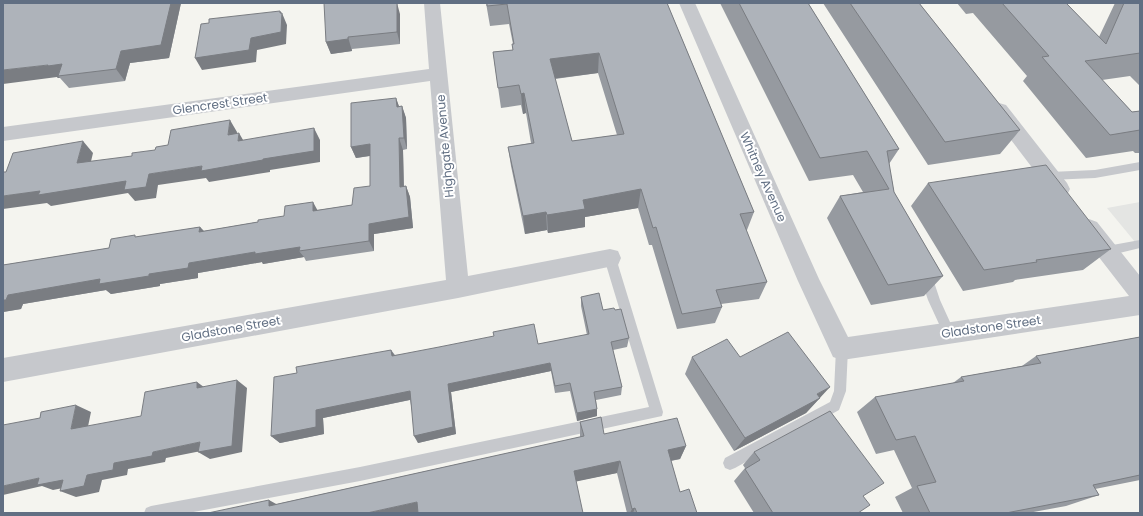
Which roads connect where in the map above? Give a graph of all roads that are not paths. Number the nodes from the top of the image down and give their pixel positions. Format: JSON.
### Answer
{"nodes":[{"id":1,"x":432,"y":3,"type":"edge"},
{"id":2,"x":687,"y":3,"type":"edge"},
{"id":3,"x":438,"y":74,"type":"junction"},
{"id":4,"x":988,"y":96,"type":"edge"},
{"id":5,"x":3,"y":134,"type":"edge"},
{"id":6,"x":1140,"y":166,"type":"edge"},
{"id":7,"x":1050,"y":176,"type":"junction"},
{"id":8,"x":1140,"y":244,"type":"edge"},
{"id":9,"x":1107,"y":251,"type":"junction"},
{"id":10,"x":610,"y":258,"type":"joint"},
{"id":11,"x":922,"y":268,"type":"edge"},
{"id":12,"x":458,"y":288,"type":"junction"},
{"id":13,"x":1140,"y":293,"type":"edge"},
{"id":14,"x":1140,"y":305,"type":"edge"},
{"id":15,"x":949,"y":334,"type":"junction"},
{"id":16,"x":842,"y":349,"type":"junction"},
{"id":17,"x":3,"y":370,"type":"edge"},
{"id":18,"x":730,"y":463,"type":"dead end"},
{"id":19,"x":151,"y":513,"type":"edge"}],
"edges":[{"from":1,"to":3,"type":"street","name":"Highgate Avenue"},
{"from":2,"to":16,"type":"street","name":"Whitney Avenue"},
{"from":3,"to":5,"type":"street","name":"Glencrest Street"},
{"from":3,"to":12,"type":"street","name":"Highgate Avenue"},
{"from":4,"to":7,"type":"street"},
{"from":6,"to":7,"type":"lane"},
{"from":7,"to":9,"type":"street"},
{"from":8,"to":9,"type":"lane"},
{"from":9,"to":13,"type":"street"},
{"from":10,"to":12,"type":"street","name":"Gladstone Street"},
{"from":10,"to":19,"type":"lane"},
{"from":11,"to":15,"type":"lane"},
{"from":12,"to":17,"type":"street","name":"Gladstone Street"},
{"from":14,"to":15,"type":"street","name":"Gladstone Street"},
{"from":15,"to":16,"type":"street","name":"Gladstone Street"},
{"from":16,"to":18,"type":"lane"}]}
